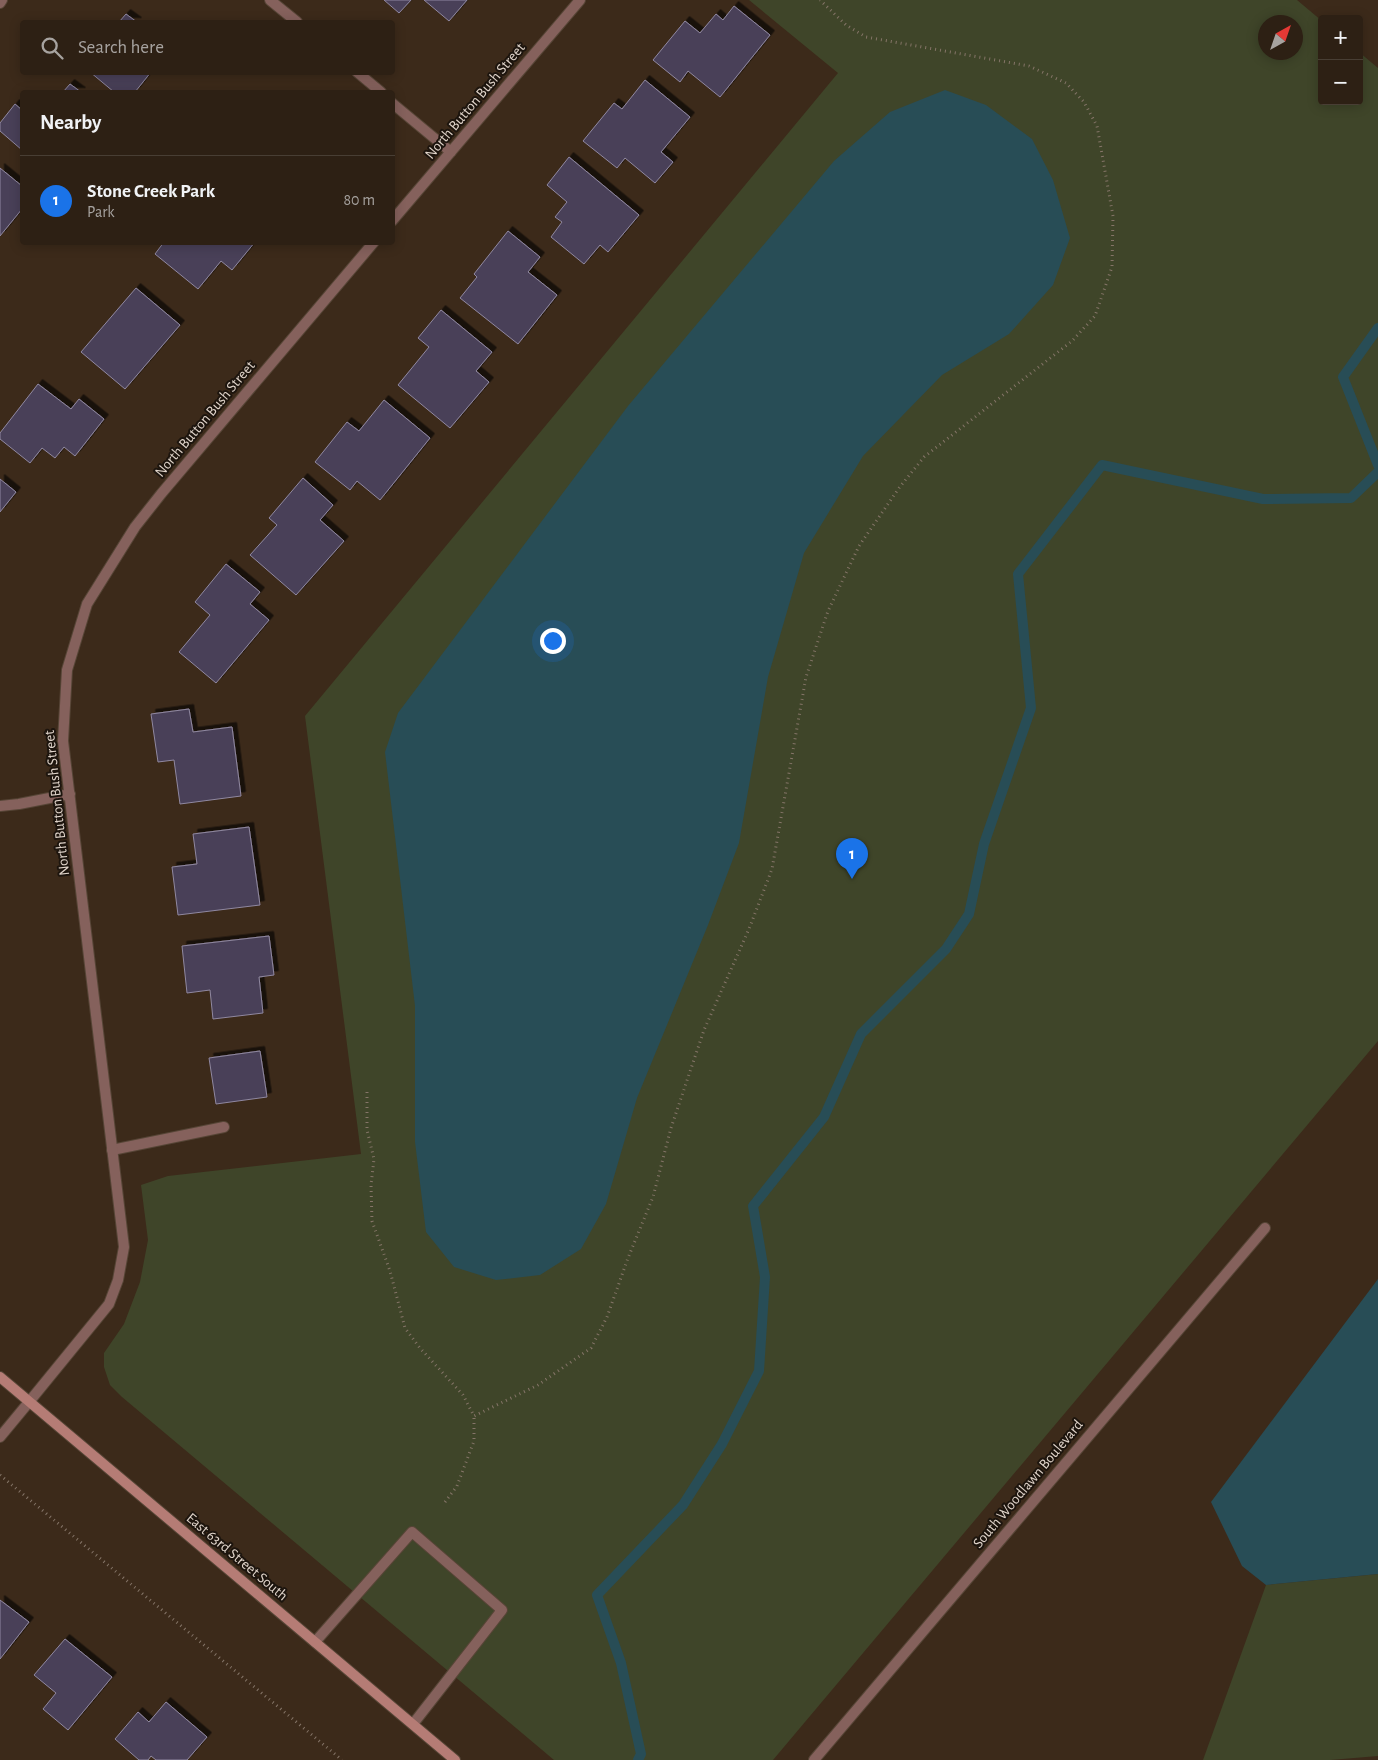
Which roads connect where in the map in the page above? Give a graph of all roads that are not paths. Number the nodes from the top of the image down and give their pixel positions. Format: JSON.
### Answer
{"nodes":[{"id":1,"x":270,"y":0,"type":"edge"},
{"id":2,"x":580,"y":0,"type":"edge"},
{"id":3,"x":295,"y":20,"type":"edge"},
{"id":4,"x":361,"y":75,"type":"edge"},
{"id":5,"x":379,"y":90,"type":"edge"},
{"id":6,"x":395,"y":105,"type":"edge"},
{"id":7,"x":451,"y":152,"type":"junction"},
{"id":8,"x":395,"y":217,"type":"edge"},
{"id":9,"x":371,"y":245,"type":"edge"},
{"id":10,"x":70,"y":794,"type":"junction"},
{"id":11,"x":0,"y":806,"type":"edge"},
{"id":12,"x":224,"y":1127,"type":"dead end"},
{"id":13,"x":112,"y":1150,"type":"junction"},
{"id":14,"x":1265,"y":1228,"type":"dead end"},
{"id":15,"x":0,"y":1377,"type":"edge"},
{"id":16,"x":29,"y":1402,"type":"junction"},
{"id":17,"x":0,"y":1437,"type":"edge"},
{"id":18,"x":315,"y":1642,"type":"junction"},
{"id":19,"x":413,"y":1724,"type":"junction"},
{"id":20,"x":456,"y":1760,"type":"edge"},
{"id":21,"x":814,"y":1760,"type":"edge"}],
"edges":[{"from":1,"to":3,"type":"street"},
{"from":2,"to":7,"type":"street","name":"North Button Bush Street"},
{"from":4,"to":5,"type":"street"},
{"from":6,"to":7,"type":"street"},
{"from":7,"to":8,"type":"street","name":"North Button Bush Street"},
{"from":9,"to":10,"type":"street","name":"North Button Bush Street"},
{"from":10,"to":11,"type":"street"},
{"from":10,"to":13,"type":"street","name":"North Button Bush Street"},
{"from":12,"to":13,"type":"street"},
{"from":13,"to":16,"type":"street","name":"North Button Bush Street"},
{"from":14,"to":21,"type":"street","name":"South Woodlawn Boulevard"},
{"from":15,"to":16,"type":"main road","name":"East 63rd Street South"},
{"from":16,"to":17,"type":"street","name":"North Button Bush Street"},
{"from":16,"to":18,"type":"main road","name":"East 63rd Street South"},
{"from":18,"to":19,"type":"main road","name":"East 63rd Street South"},
{"from":18,"to":19,"type":"street"},
{"from":19,"to":20,"type":"main road","name":"East 63rd Street South"}]}
